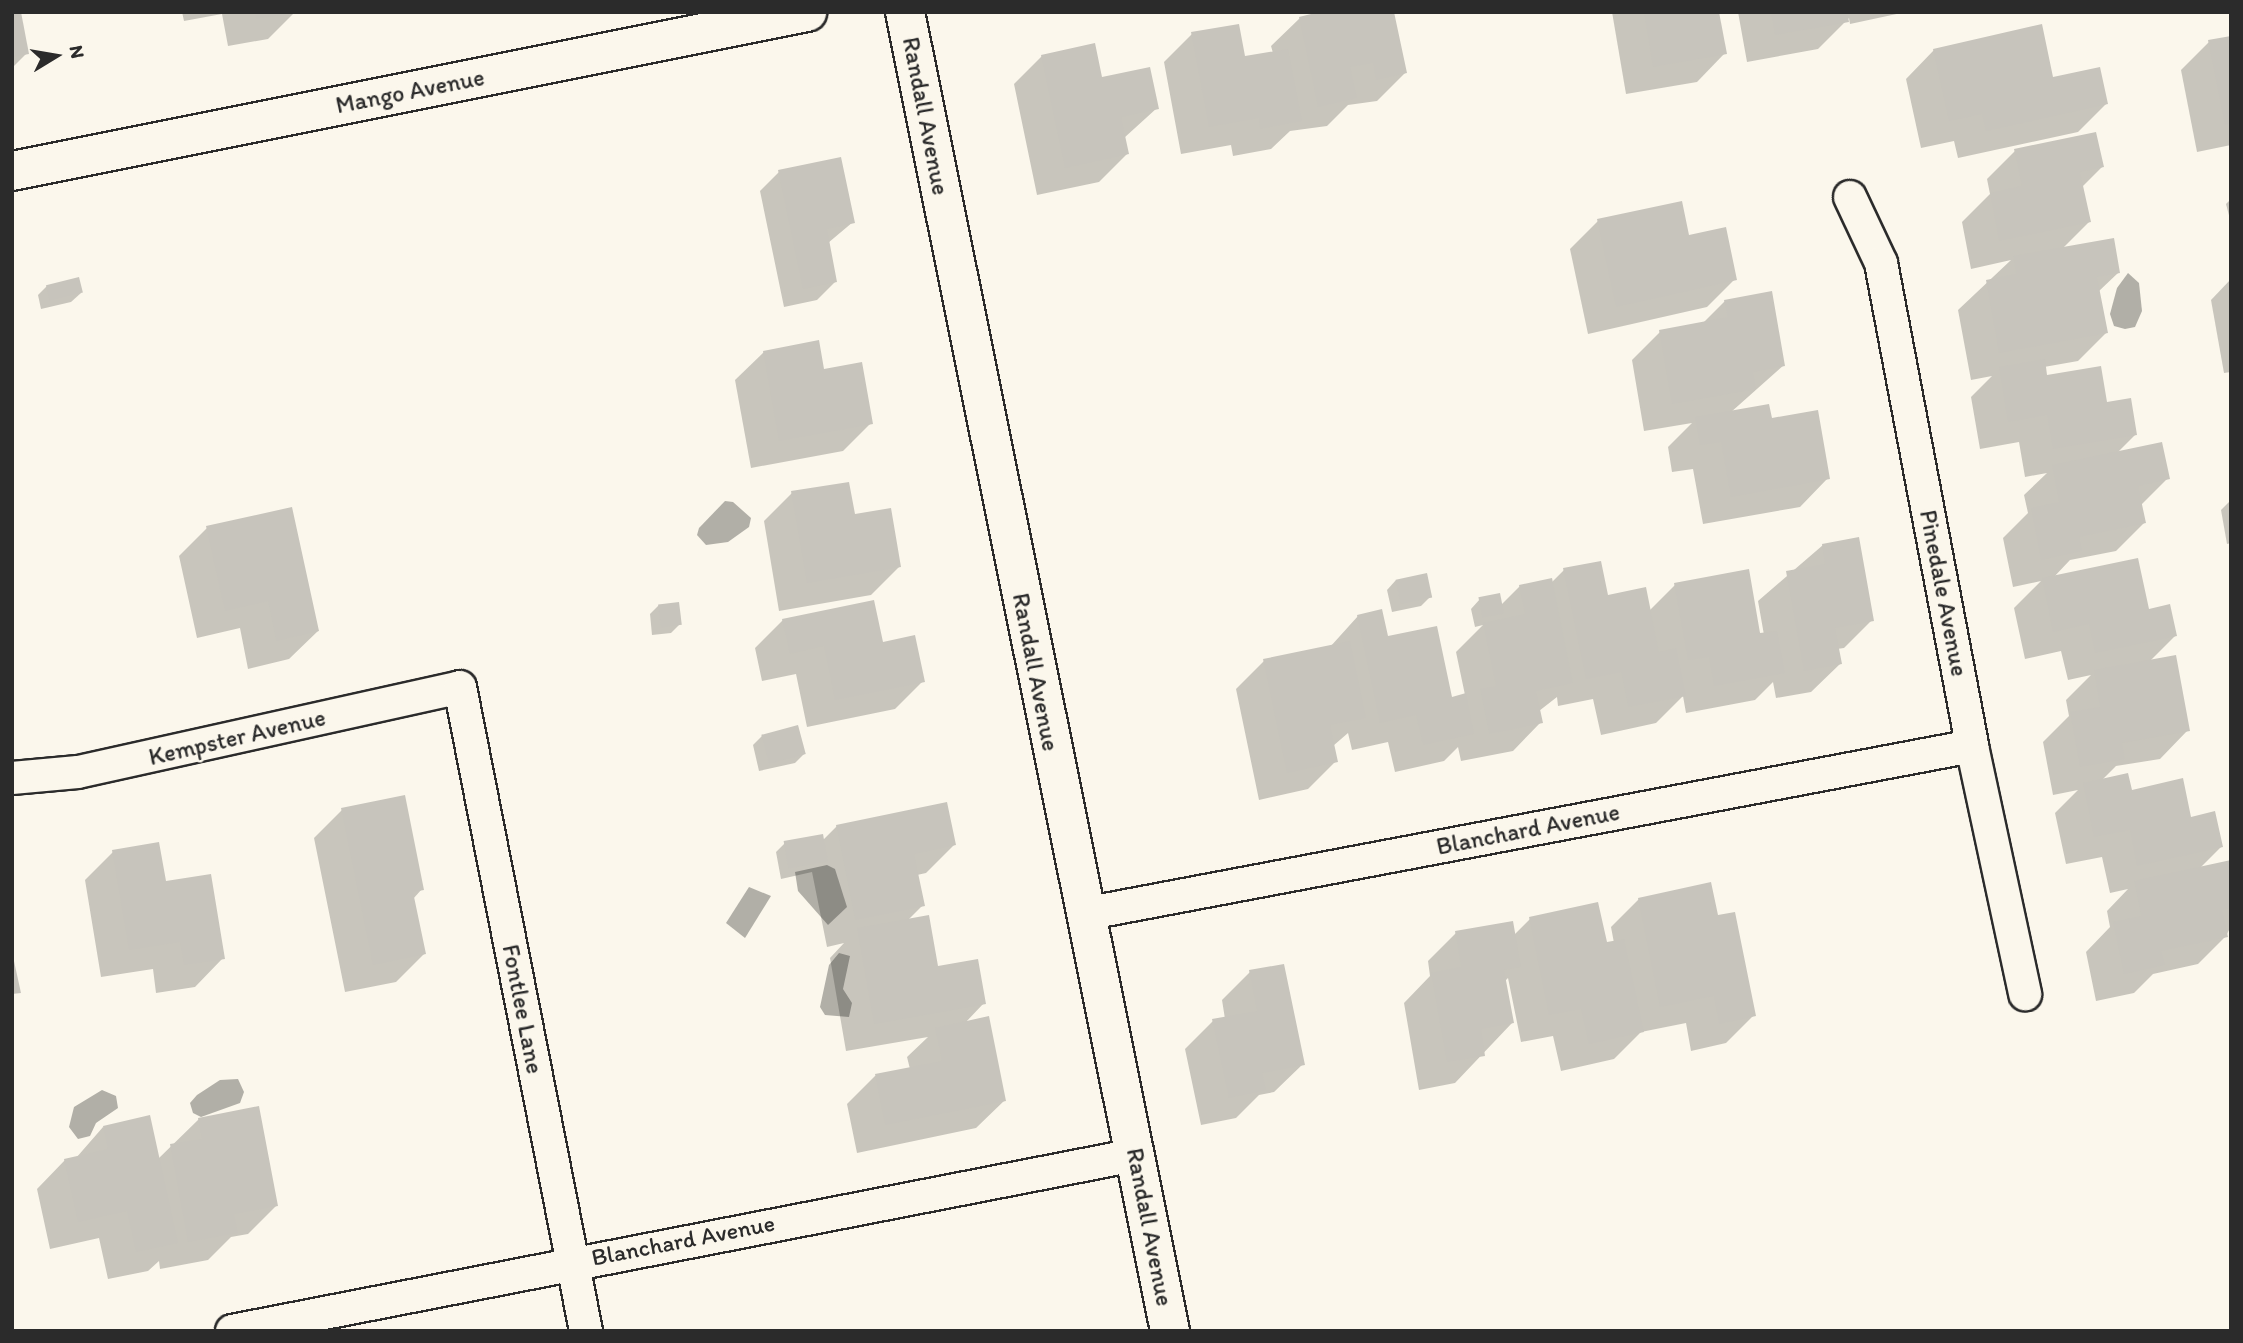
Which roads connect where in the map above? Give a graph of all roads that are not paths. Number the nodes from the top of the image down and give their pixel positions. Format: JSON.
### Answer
{"nodes":[{"id":1,"x":807,"y":12,"type":"edge"},
{"id":2,"x":905,"y":12,"type":"edge"},
{"id":3,"x":12,"y":170,"type":"edge"},
{"id":4,"x":1850,"y":197,"type":"dead end"},
{"id":5,"x":460,"y":687,"type":"joint"},
{"id":6,"x":1972,"y":746,"type":"junction"},
{"id":7,"x":12,"y":778,"type":"edge"},
{"id":8,"x":1084,"y":914,"type":"junction"},
{"id":9,"x":2025,"y":994,"type":"dead end"},
{"id":10,"x":1135,"y":1154,"type":"junction"},
{"id":11,"x":572,"y":1261,"type":"junction"},
{"id":12,"x":232,"y":1331,"type":"edge"},
{"id":13,"x":586,"y":1331,"type":"edge"},
{"id":14,"x":1170,"y":1331,"type":"edge"}],
"edges":[{"from":1,"to":3,"type":"street","name":"Mango Avenue"},
{"from":2,"to":8,"type":"street","name":"Randall Avenue"},
{"from":4,"to":6,"type":"street","name":"Pinedale Avenue"},
{"from":5,"to":7,"type":"street","name":"Kempster Avenue"},
{"from":5,"to":11,"type":"street","name":"Fontlee Lane"},
{"from":6,"to":8,"type":"street","name":"Blanchard Avenue"},
{"from":6,"to":9,"type":"street","name":"Pinedale Avenue"},
{"from":8,"to":10,"type":"street","name":"Randall Avenue"},
{"from":10,"to":11,"type":"street","name":"Blanchard Avenue"},
{"from":10,"to":14,"type":"street","name":"Randall Avenue"},
{"from":11,"to":12,"type":"street","name":"Blanchard Avenue"},
{"from":11,"to":13,"type":"street","name":"Fontlee Lane"}]}
